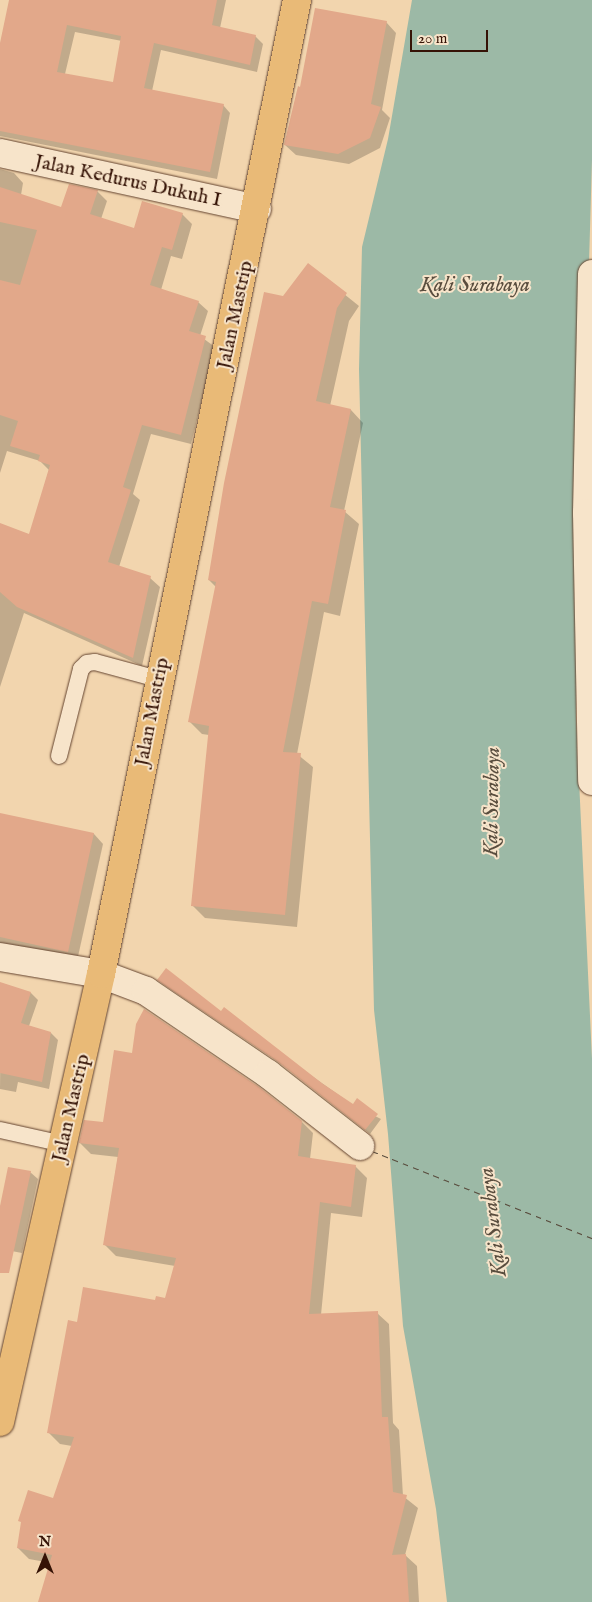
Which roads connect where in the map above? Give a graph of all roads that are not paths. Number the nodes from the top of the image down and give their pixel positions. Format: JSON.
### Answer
{"nodes":[{"id":1,"x":297,"y":0,"type":"edge"},
{"id":2,"x":0,"y":153,"type":"edge"},
{"id":3,"x":257,"y":209,"type":"junction"},
{"id":4,"x":592,"y":274,"type":"edge"},
{"id":5,"x":158,"y":679,"type":"junction"},
{"id":6,"x":59,"y":756,"type":"dead end"},
{"id":7,"x":592,"y":781,"type":"edge"},
{"id":8,"x":0,"y":957,"type":"edge"},
{"id":9,"x":101,"y":974,"type":"junction"},
{"id":10,"x":0,"y":1130,"type":"edge"},
{"id":11,"x":63,"y":1144,"type":"junction"},
{"id":12,"x":360,"y":1146,"type":"dead end"},
{"id":13,"x":0,"y":1422,"type":"edge"}],
"edges":[{"from":1,"to":3,"type":"main road","name":"Jalan Mastrip"},
{"from":2,"to":3,"type":"street","name":"Jalan Kedurus Dukuh I"},
{"from":3,"to":5,"type":"main road","name":"Jalan Mastrip"},
{"from":4,"to":7,"type":"street"},
{"from":5,"to":6,"type":"lane"},
{"from":5,"to":9,"type":"main road","name":"Jalan Mastrip"},
{"from":8,"to":9,"type":"street"},
{"from":9,"to":11,"type":"main road","name":"Jalan Mastrip"},
{"from":9,"to":12,"type":"street"},
{"from":10,"to":11,"type":"lane"},
{"from":11,"to":13,"type":"main road","name":"Jalan Mastrip"}]}
